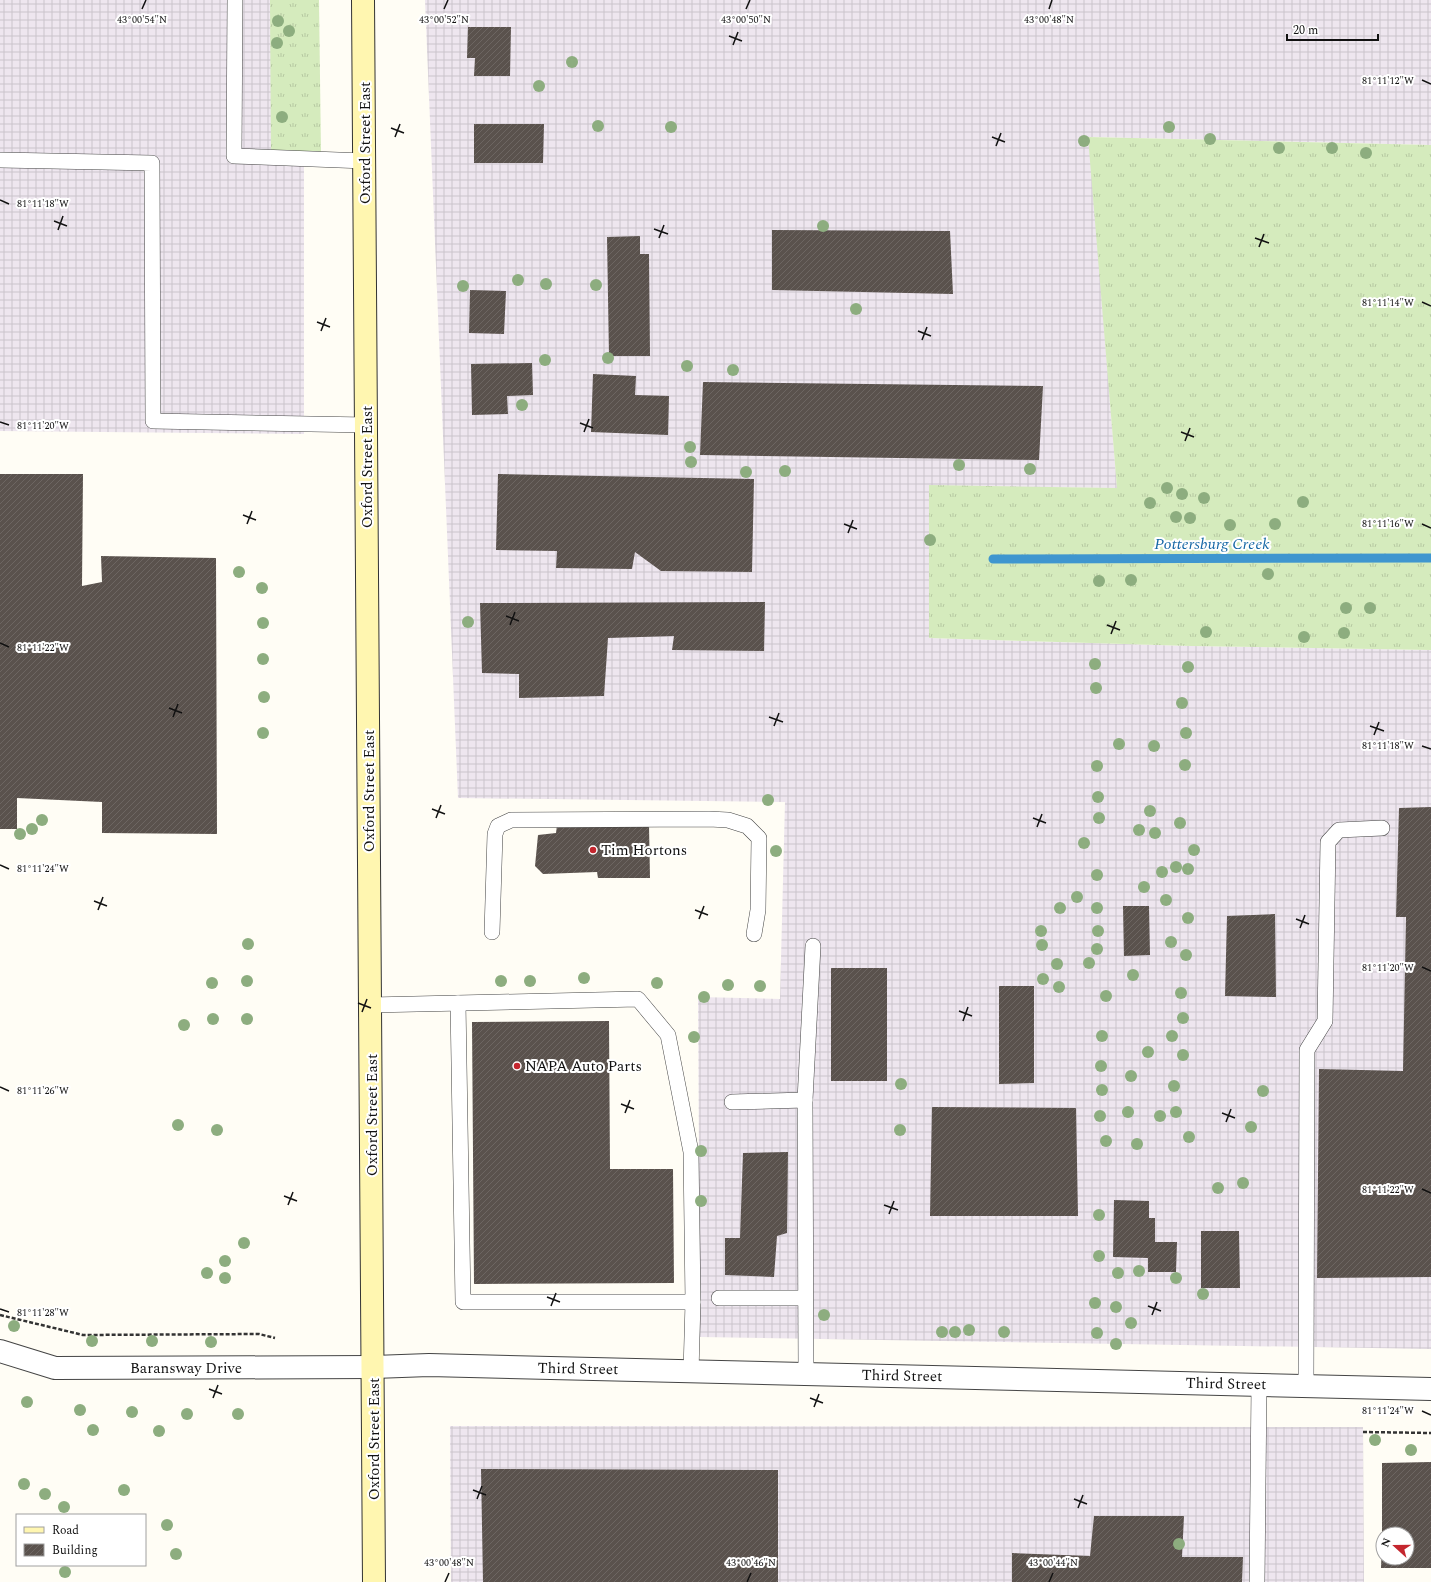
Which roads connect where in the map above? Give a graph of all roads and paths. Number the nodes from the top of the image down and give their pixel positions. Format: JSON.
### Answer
{"nodes":[{"id":1,"x":235,"y":0,"type":"edge"},
{"id":2,"x":363,"y":0,"type":"edge"},
{"id":3,"x":0,"y":160,"type":"edge"},
{"id":4,"x":365,"y":161,"type":"junction"},
{"id":5,"x":367,"y":425,"type":"junction"},
{"id":6,"x":1382,"y":828,"type":"dead end"},
{"id":7,"x":492,"y":932,"type":"dead end"},
{"id":8,"x":754,"y":934,"type":"dead end"},
{"id":9,"x":813,"y":946,"type":"dead end"},
{"id":10,"x":458,"y":1004,"type":"junction"},
{"id":11,"x":371,"y":1005,"type":"junction"},
{"id":12,"x":805,"y":1100,"type":"junction"},
{"id":13,"x":732,"y":1102,"type":"dead end"},
{"id":14,"x":719,"y":1298,"type":"dead end"},
{"id":15,"x":805,"y":1298,"type":"junction"},
{"id":16,"x":693,"y":1302,"type":"junction"},
{"id":17,"x":0,"y":1315,"type":"edge"},
{"id":18,"x":280,"y":1340,"type":"dead end"},
{"id":19,"x":0,"y":1351,"type":"edge"},
{"id":20,"x":374,"y":1367,"type":"junction"},
{"id":21,"x":691,"y":1372,"type":"junction"},
{"id":22,"x":806,"y":1374,"type":"junction"},
{"id":23,"x":1259,"y":1385,"type":"junction"},
{"id":24,"x":1306,"y":1386,"type":"junction"},
{"id":25,"x":1431,"y":1389,"type":"edge"},
{"id":26,"x":1363,"y":1432,"type":"dead end"},
{"id":27,"x":1431,"y":1433,"type":"edge"},
{"id":28,"x":374,"y":1582,"type":"edge"},
{"id":29,"x":1257,"y":1582,"type":"edge"}],
"edges":[{"from":1,"to":4,"type":"lane"},
{"from":2,"to":4,"type":"main road","name":"Oxford Street East"},
{"from":3,"to":5,"type":"lane"},
{"from":4,"to":5,"type":"main road","name":"Oxford Street East"},
{"from":5,"to":11,"type":"main road","name":"Oxford Street East"},
{"from":6,"to":24,"type":"lane"},
{"from":7,"to":8,"type":"lane"},
{"from":9,"to":12,"type":"lane"},
{"from":10,"to":11,"type":"lane"},
{"from":10,"to":16,"type":"lane"},
{"from":10,"to":16,"type":"lane"},
{"from":11,"to":20,"type":"main road","name":"Oxford Street East"},
{"from":12,"to":13,"type":"lane"},
{"from":12,"to":15,"type":"lane"},
{"from":14,"to":15,"type":"lane"},
{"from":15,"to":22,"type":"lane"},
{"from":16,"to":21,"type":"lane"},
{"from":17,"to":18,"type":"path"},
{"from":19,"to":20,"type":"street","name":"Baransway Drive"},
{"from":20,"to":21,"type":"street","name":"Third Street"},
{"from":20,"to":28,"type":"main road","name":"Oxford Street East"},
{"from":21,"to":22,"type":"street","name":"Third Street"},
{"from":22,"to":23,"type":"street","name":"Third Street"},
{"from":23,"to":24,"type":"street","name":"Third Street"},
{"from":23,"to":29,"type":"lane"},
{"from":24,"to":25,"type":"street","name":"Third Street"},
{"from":26,"to":27,"type":"path"}]}
